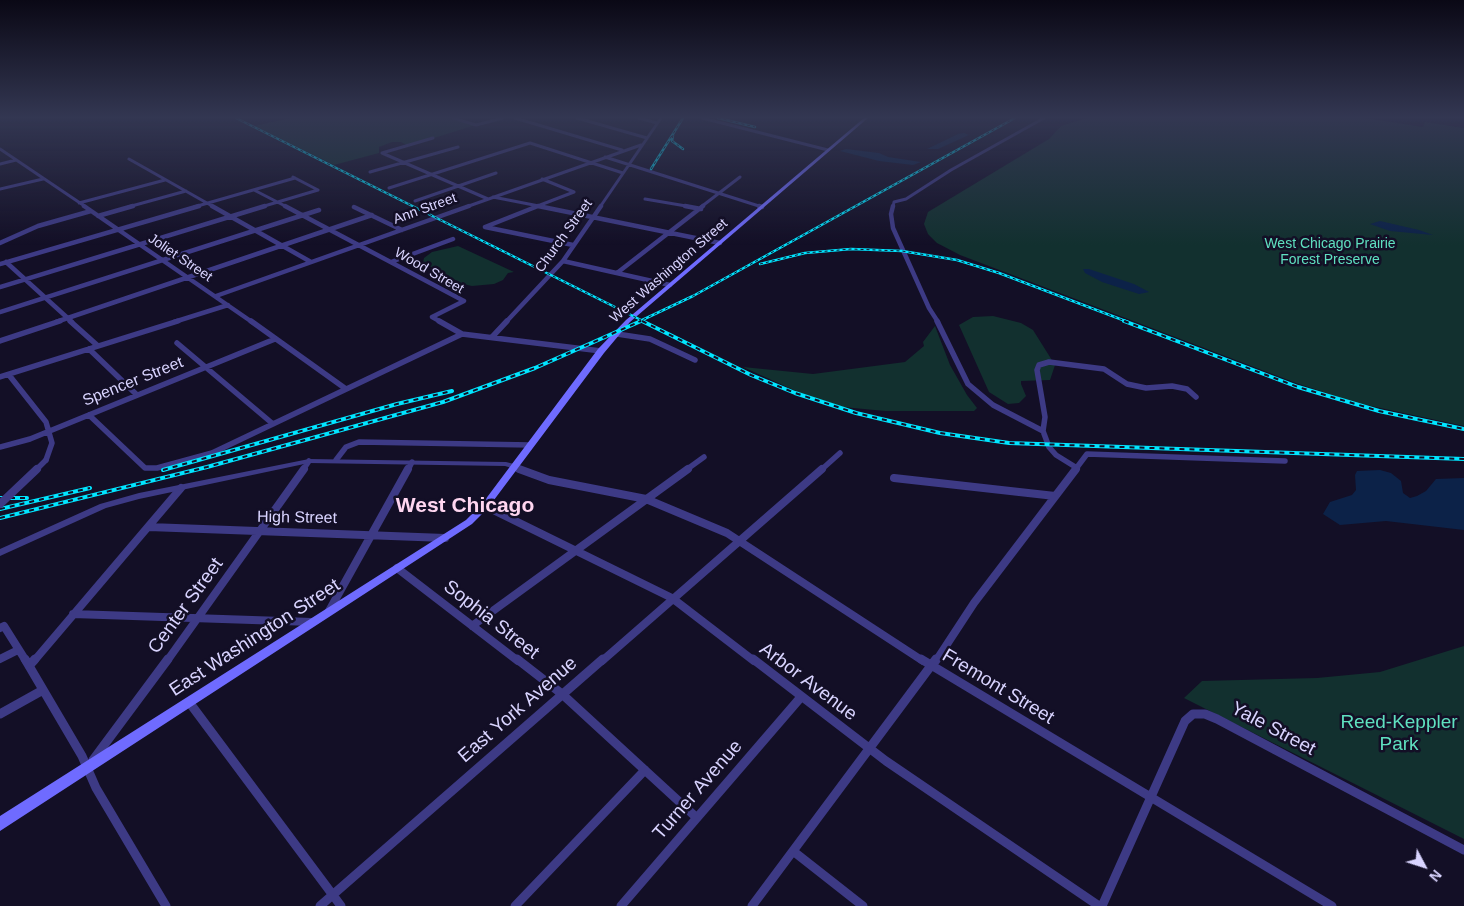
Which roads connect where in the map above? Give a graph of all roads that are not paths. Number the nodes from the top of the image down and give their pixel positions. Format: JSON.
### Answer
{"nodes":[{"id":1,"x":15,"y":160,"type":"edge"},
{"id":2,"x":16,"y":160,"type":"edge"},
{"id":3,"x":130,"y":160,"type":"edge"},
{"id":4,"x":397,"y":160,"type":"edge"},
{"id":5,"x":417,"y":160,"type":"edge"},
{"id":6,"x":478,"y":160,"type":"edge"},
{"id":7,"x":583,"y":160,"type":"edge"},
{"id":8,"x":594,"y":160,"type":"edge"},
{"id":9,"x":618,"y":160,"type":"edge"},
{"id":10,"x":632,"y":160,"type":"edge"},
{"id":11,"x":816,"y":160,"type":"edge"},
{"id":12,"x":968,"y":160,"type":"edge"},
{"id":13,"x":589,"y":162,"type":"junction"},
{"id":14,"x":0,"y":164,"type":"edge"},
{"id":15,"x":405,"y":164,"type":"junction"},
{"id":16,"x":629,"y":164,"type":"junction"},
{"id":17,"x":370,"y":172,"type":"dead end"},
{"id":18,"x":623,"y":173,"type":"junction"},
{"id":19,"x":496,"y":174,"type":"dead end"},
{"id":20,"x":431,"y":175,"type":"junction"},
{"id":21,"x":740,"y":177,"type":"dead end"},
{"id":22,"x":44,"y":179,"type":"junction"},
{"id":23,"x":542,"y":179,"type":"junction"},
{"id":24,"x":166,"y":180,"type":"junction"},
{"id":25,"x":458,"y":186,"type":"junction"},
{"id":26,"x":389,"y":188,"type":"dead end"},
{"id":27,"x":0,"y":189,"type":"edge"},
{"id":28,"x":254,"y":190,"type":"junction"},
{"id":29,"x":186,"y":191,"type":"junction"},
{"id":30,"x":721,"y":194,"type":"junction"},
{"id":31,"x":490,"y":198,"type":"junction"},
{"id":32,"x":645,"y":200,"type":"dead end"},
{"id":33,"x":415,"y":201,"type":"dead end"},
{"id":34,"x":79,"y":202,"type":"junction"},
{"id":35,"x":277,"y":202,"type":"junction"},
{"id":36,"x":208,"y":203,"type":"junction"},
{"id":37,"x":537,"y":206,"type":"junction"},
{"id":38,"x":354,"y":207,"type":"dead end"},
{"id":39,"x":762,"y":207,"type":"junction"},
{"id":40,"x":700,"y":209,"type":"junction"},
{"id":41,"x":319,"y":210,"type":"dead end"},
{"id":42,"x":91,"y":211,"type":"junction"},
{"id":43,"x":372,"y":215,"type":"junction"},
{"id":44,"x":98,"y":216,"type":"junction"},
{"id":45,"x":304,"y":216,"type":"junction"},
{"id":46,"x":231,"y":217,"type":"junction"},
{"id":47,"x":592,"y":217,"type":"junction"},
{"id":48,"x":118,"y":229,"type":"junction"},
{"id":49,"x":329,"y":230,"type":"junction"},
{"id":50,"x":402,"y":230,"type":"junction"},
{"id":51,"x":255,"y":231,"type":"junction"},
{"id":52,"x":670,"y":232,"type":"junction"},
{"id":53,"x":453,"y":239,"type":"dead end"},
{"id":54,"x":720,"y":242,"type":"junction"},
{"id":55,"x":0,"y":243,"type":"edge"},
{"id":56,"x":140,"y":244,"type":"junction"},
{"id":57,"x":359,"y":245,"type":"junction"},
{"id":58,"x":573,"y":245,"type":"junction"},
{"id":59,"x":281,"y":246,"type":"junction"},
{"id":60,"x":163,"y":260,"type":"junction"},
{"id":61,"x":563,"y":261,"type":"junction"},
{"id":62,"x":311,"y":262,"type":"junction"},
{"id":63,"x":392,"y":262,"type":"junction"},
{"id":64,"x":3,"y":263,"type":"edge"},
{"id":65,"x":617,"y":273,"type":"junction"},
{"id":66,"x":188,"y":277,"type":"junction"},
{"id":67,"x":25,"y":279,"type":"junction"},
{"id":68,"x":670,"y":285,"type":"junction"},
{"id":69,"x":0,"y":287,"type":"edge"},
{"id":70,"x":216,"y":296,"type":"junction"},
{"id":71,"x":46,"y":298,"type":"junction"},
{"id":72,"x":228,"y":305,"type":"junction"},
{"id":73,"x":0,"y":312,"type":"edge"},
{"id":74,"x":68,"y":318,"type":"junction"},
{"id":75,"x":462,"y":334,"type":"junction"},
{"id":76,"x":617,"y":334,"type":"junction"},
{"id":77,"x":493,"y":336,"type":"junction"},
{"id":78,"x":275,"y":339,"type":"junction"},
{"id":79,"x":0,"y":341,"type":"edge"},
{"id":80,"x":177,"y":343,"type":"dead end"},
{"id":81,"x":98,"y":346,"type":"junction"},
{"id":82,"x":89,"y":349,"type":"junction"},
{"id":83,"x":602,"y":351,"type":"junction"},
{"id":84,"x":694,"y":360,"type":"dead end"},
{"id":85,"x":205,"y":367,"type":"junction"},
{"id":86,"x":9,"y":375,"type":"junction"},
{"id":87,"x":0,"y":378,"type":"edge"},
{"id":88,"x":346,"y":389,"type":"junction"},
{"id":89,"x":137,"y":395,"type":"junction"},
{"id":90,"x":1196,"y":397,"type":"dead end"},
{"id":91,"x":89,"y":415,"type":"junction"},
{"id":92,"x":273,"y":424,"type":"junction"},
{"id":93,"x":50,"y":431,"type":"junction"},
{"id":94,"x":1043,"y":432,"type":"junction"},
{"id":95,"x":531,"y":446,"type":"junction"},
{"id":96,"x":0,"y":447,"type":"edge"},
{"id":97,"x":840,"y":453,"type":"dead end"},
{"id":98,"x":704,"y":458,"type":"dead end"},
{"id":99,"x":46,"y":460,"type":"joint"},
{"id":100,"x":336,"y":460,"type":"junction"},
{"id":101,"x":309,"y":461,"type":"junction"},
{"id":102,"x":1285,"y":461,"type":"dead end"},
{"id":103,"x":412,"y":462,"type":"junction"},
{"id":104,"x":515,"y":467,"type":"junction"},
{"id":105,"x":145,"y":468,"type":"joint"},
{"id":106,"x":1077,"y":468,"type":"junction"},
{"id":107,"x":894,"y":478,"type":"dead end"},
{"id":108,"x":181,"y":488,"type":"junction"},
{"id":109,"x":1055,"y":496,"type":"junction"},
{"id":110,"x":646,"y":498,"type":"junction"},
{"id":111,"x":0,"y":504,"type":"edge"},
{"id":112,"x":485,"y":506,"type":"junction"},
{"id":113,"x":149,"y":527,"type":"junction"},
{"id":114,"x":260,"y":531,"type":"junction"},
{"id":115,"x":372,"y":534,"type":"junction"},
{"id":116,"x":444,"y":538,"type":"junction"},
{"id":117,"x":739,"y":540,"type":"junction"},
{"id":118,"x":575,"y":551,"type":"junction"},
{"id":119,"x":0,"y":553,"type":"edge"},
{"id":120,"x":397,"y":568,"type":"junction"},
{"id":121,"x":672,"y":598,"type":"junction"},
{"id":122,"x":329,"y":612,"type":"junction"},
{"id":123,"x":73,"y":614,"type":"junction"},
{"id":124,"x":198,"y":618,"type":"junction"},
{"id":125,"x":314,"y":622,"type":"junction"},
{"id":126,"x":472,"y":626,"type":"junction"},
{"id":127,"x":2,"y":627,"type":"edge"},
{"id":128,"x":18,"y":650,"type":"junction"},
{"id":129,"x":0,"y":659,"type":"edge"},
{"id":130,"x":28,"y":666,"type":"junction"},
{"id":131,"x":932,"y":666,"type":"junction"},
{"id":132,"x":43,"y":690,"type":"junction"},
{"id":133,"x":562,"y":694,"type":"junction"},
{"id":134,"x":801,"y":697,"type":"junction"},
{"id":135,"x":189,"y":702,"type":"junction"},
{"id":136,"x":0,"y":714,"type":"edge"},
{"id":137,"x":870,"y":749,"type":"junction"},
{"id":138,"x":87,"y":768,"type":"junction"},
{"id":139,"x":645,"y":770,"type":"junction"},
{"id":140,"x":1150,"y":798,"type":"junction"},
{"id":141,"x":697,"y":818,"type":"junction"},
{"id":142,"x":0,"y":824,"type":"edge"},
{"id":143,"x":1464,"y":850,"type":"edge"},
{"id":144,"x":793,"y":851,"type":"junction"},
{"id":145,"x":332,"y":895,"type":"junction"},
{"id":146,"x":166,"y":906,"type":"edge"},
{"id":147,"x":320,"y":906,"type":"edge"},
{"id":148,"x":340,"y":906,"type":"edge"},
{"id":149,"x":515,"y":906,"type":"edge"},
{"id":150,"x":621,"y":906,"type":"edge"},
{"id":151,"x":752,"y":906,"type":"edge"},
{"id":152,"x":863,"y":906,"type":"edge"},
{"id":153,"x":1100,"y":906,"type":"edge"},
{"id":154,"x":1332,"y":906,"type":"edge"}],
"edges":[{"from":1,"to":14,"type":"street"},
{"from":2,"to":22,"type":"street","name":"Joliet Street"},
{"from":3,"to":24,"type":"street"},
{"from":4,"to":15,"type":"street"},
{"from":5,"to":15,"type":"street"},
{"from":6,"to":20,"type":"street"},
{"from":7,"to":13,"type":"street"},
{"from":8,"to":13,"type":"street","name":"Ann Street"},
{"from":9,"to":16,"type":"street"},
{"from":10,"to":16,"type":"street","name":"Church Street"},
{"from":11,"to":39,"type":"main road","name":"West Washington Street"},
{"from":12,"to":94,"type":"street"},
{"from":13,"to":18,"type":"street"},
{"from":13,"to":23,"type":"street","name":"Ann Street"},
{"from":15,"to":17,"type":"street"},
{"from":15,"to":20,"type":"street"},
{"from":16,"to":18,"type":"street","name":"Church Street"},
{"from":16,"to":30,"type":"street"},
{"from":18,"to":47,"type":"street","name":"Church Street"},
{"from":19,"to":25,"type":"street"},
{"from":20,"to":25,"type":"street"},
{"from":20,"to":26,"type":"street"},
{"from":21,"to":30,"type":"street"},
{"from":22,"to":27,"type":"street"},
{"from":22,"to":34,"type":"street","name":"Joliet Street"},
{"from":23,"to":31,"type":"street","name":"Ann Street"},
{"from":23,"to":37,"type":"street"},
{"from":24,"to":29,"type":"street"},
{"from":24,"to":34,"type":"street"},
{"from":25,"to":31,"type":"street"},
{"from":25,"to":33,"type":"street"},
{"from":28,"to":35,"type":"street","name":"Wood Street"},
{"from":28,"to":35,"type":"street"},
{"from":28,"to":36,"type":"street"},
{"from":29,"to":36,"type":"street"},
{"from":29,"to":44,"type":"street"},
{"from":30,"to":39,"type":"street"},
{"from":30,"to":40,"type":"street"},
{"from":31,"to":37,"type":"street"},
{"from":31,"to":50,"type":"street","name":"Ann Street"},
{"from":32,"to":40,"type":"street"},
{"from":34,"to":42,"type":"street","name":"Joliet Street"},
{"from":35,"to":45,"type":"street","name":"Wood Street"},
{"from":35,"to":46,"type":"street"},
{"from":36,"to":46,"type":"street"},
{"from":36,"to":48,"type":"street"},
{"from":37,"to":47,"type":"street"},
{"from":37,"to":58,"type":"street"},
{"from":38,"to":43,"type":"street"},
{"from":39,"to":54,"type":"main road","name":"West Washington Street"},
{"from":40,"to":52,"type":"street"},
{"from":41,"to":45,"type":"street"},
{"from":42,"to":44,"type":"street","name":"Joliet Street"},
{"from":42,"to":55,"type":"street"},
{"from":43,"to":49,"type":"street"},
{"from":43,"to":50,"type":"street"},
{"from":44,"to":48,"type":"street","name":"Joliet Street"},
{"from":45,"to":49,"type":"street","name":"Wood Street"},
{"from":45,"to":51,"type":"street"},
{"from":46,"to":51,"type":"street"},
{"from":46,"to":56,"type":"street"},
{"from":47,"to":52,"type":"street"},
{"from":47,"to":58,"type":"street","name":"Church Street"},
{"from":48,"to":56,"type":"street","name":"Joliet Street"},
{"from":48,"to":64,"type":"street"},
{"from":49,"to":57,"type":"street","name":"Wood Street"},
{"from":49,"to":59,"type":"street"},
{"from":50,"to":57,"type":"street","name":"Ann Street"},
{"from":51,"to":59,"type":"street"},
{"from":51,"to":60,"type":"street"},
{"from":52,"to":54,"type":"street"},
{"from":52,"to":65,"type":"street"},
{"from":53,"to":63,"type":"street"},
{"from":54,"to":68,"type":"main road","name":"West Washington Street"},
{"from":56,"to":60,"type":"street","name":"Joliet Street"},
{"from":56,"to":67,"type":"street"},
{"from":57,"to":62,"type":"street","name":"Ann Street"},
{"from":57,"to":63,"type":"street","name":"Wood Street"},
{"from":58,"to":61,"type":"street","name":"Church Street"},
{"from":59,"to":62,"type":"street"},
{"from":59,"to":66,"type":"street"},
{"from":60,"to":66,"type":"street","name":"Joliet Street"},
{"from":60,"to":71,"type":"street"},
{"from":61,"to":65,"type":"street"},
{"from":61,"to":77,"type":"street","name":"Church Street"},
{"from":62,"to":70,"type":"street","name":"Ann Street"},
{"from":63,"to":75,"type":"street","name":"Wood Street"},
{"from":64,"to":67,"type":"street"},
{"from":65,"to":68,"type":"street"},
{"from":66,"to":70,"type":"street","name":"Joliet Street"},
{"from":66,"to":74,"type":"street"},
{"from":67,"to":69,"type":"street"},
{"from":67,"to":71,"type":"street"},
{"from":68,"to":76,"type":"main road","name":"West Washington Street"},
{"from":70,"to":72,"type":"street","name":"Joliet Street"},
{"from":71,"to":73,"type":"street"},
{"from":71,"to":74,"type":"street"},
{"from":72,"to":78,"type":"street","name":"Joliet Street"},
{"from":72,"to":81,"type":"street"},
{"from":74,"to":79,"type":"street"},
{"from":74,"to":81,"type":"street"},
{"from":75,"to":77,"type":"street","name":"Wood Street"},
{"from":75,"to":88,"type":"street"},
{"from":76,"to":83,"type":"main road","name":"West Washington Street"},
{"from":76,"to":84,"type":"street"},
{"from":77,"to":83,"type":"street","name":"Wood Street"},
{"from":78,"to":85,"type":"street","name":"Spencer Street"},
{"from":78,"to":88,"type":"street","name":"Joliet Street"},
{"from":80,"to":85,"type":"street"},
{"from":81,"to":82,"type":"street"},
{"from":82,"to":86,"type":"street"},
{"from":82,"to":89,"type":"street"},
{"from":83,"to":95,"type":"main road","name":"West Washington Street"},
{"from":85,"to":89,"type":"street","name":"Spencer Street"},
{"from":85,"to":92,"type":"street"},
{"from":86,"to":87,"type":"street"},
{"from":86,"to":93,"type":"street"},
{"from":88,"to":92,"type":"street"},
{"from":89,"to":91,"type":"street","name":"Spencer Street"},
{"from":90,"to":94,"type":"street"},
{"from":91,"to":93,"type":"street","name":"Spencer Street"},
{"from":91,"to":105,"type":"street"},
{"from":92,"to":105,"type":"street"},
{"from":93,"to":96,"type":"street","name":"Spencer Street"},
{"from":93,"to":99,"type":"street"},
{"from":94,"to":106,"type":"street"},
{"from":95,"to":100,"type":"street"},
{"from":95,"to":104,"type":"main road","name":"West Washington Street"},
{"from":97,"to":117,"type":"street","name":"East York Avenue"},
{"from":98,"to":110,"type":"street"},
{"from":99,"to":111,"type":"street","bridge":true},
{"from":100,"to":101,"type":"street"},
{"from":100,"to":103,"type":"street"},
{"from":101,"to":108,"type":"street"},
{"from":101,"to":114,"type":"street","name":"Center Street"},
{"from":102,"to":106,"type":"street"},
{"from":103,"to":104,"type":"street"},
{"from":103,"to":115,"type":"street"},
{"from":104,"to":110,"type":"street","name":"Fremont Street"},
{"from":104,"to":112,"type":"main road","name":"East Washington Street"},
{"from":106,"to":109,"type":"street"},
{"from":107,"to":109,"type":"street"},
{"from":108,"to":113,"type":"street"},
{"from":108,"to":119,"type":"street"},
{"from":109,"to":131,"type":"street"},
{"from":110,"to":117,"type":"street","name":"Fremont Street"},
{"from":110,"to":118,"type":"street"},
{"from":112,"to":116,"type":"main road","name":"East Washington Street"},
{"from":112,"to":118,"type":"street","name":"Arbor Avenue"},
{"from":113,"to":114,"type":"street","name":"High Street"},
{"from":113,"to":123,"type":"street"},
{"from":114,"to":115,"type":"street","name":"High Street"},
{"from":114,"to":124,"type":"street","name":"Center Street"},
{"from":115,"to":116,"type":"street","name":"High Street"},
{"from":115,"to":122,"type":"street"},
{"from":116,"to":120,"type":"main road","name":"East Washington Street"},
{"from":117,"to":121,"type":"street","name":"East York Avenue"},
{"from":117,"to":131,"type":"street","name":"Fremont Street"},
{"from":118,"to":121,"type":"street","name":"Arbor Avenue"},
{"from":118,"to":126,"type":"street"},
{"from":120,"to":122,"type":"main road","name":"East Washington Street"},
{"from":120,"to":126,"type":"street","name":"Sophia Street"},
{"from":121,"to":133,"type":"street","name":"East York Avenue"},
{"from":121,"to":134,"type":"street","name":"Arbor Avenue"},
{"from":122,"to":125,"type":"main road","name":"East Washington Street"},
{"from":123,"to":124,"type":"street"},
{"from":123,"to":130,"type":"street"},
{"from":124,"to":125,"type":"street"},
{"from":124,"to":138,"type":"street","name":"Center Street"},
{"from":125,"to":135,"type":"main road","name":"East Washington Street"},
{"from":126,"to":133,"type":"street","name":"Sophia Street"},
{"from":127,"to":128,"type":"street"},
{"from":128,"to":129,"type":"street"},
{"from":128,"to":130,"type":"street"},
{"from":130,"to":132,"type":"street"},
{"from":131,"to":137,"type":"street"},
{"from":131,"to":140,"type":"street","name":"Fremont Street"},
{"from":132,"to":136,"type":"street"},
{"from":132,"to":138,"type":"street"},
{"from":133,"to":139,"type":"street","name":"Sophia Street"},
{"from":133,"to":145,"type":"street","name":"East York Avenue"},
{"from":134,"to":137,"type":"street","name":"Arbor Avenue"},
{"from":134,"to":141,"type":"street","name":"Turner Avenue"},
{"from":135,"to":138,"type":"main road","name":"East Washington Street"},
{"from":135,"to":145,"type":"street"},
{"from":137,"to":144,"type":"street"},
{"from":137,"to":153,"type":"street","name":"Arbor Avenue"},
{"from":138,"to":142,"type":"main road","name":"East Washington Street"},
{"from":138,"to":146,"type":"street"},
{"from":139,"to":141,"type":"street","name":"Sophia Street"},
{"from":139,"to":149,"type":"street"},
{"from":140,"to":143,"type":"street","name":"Yale Street"},
{"from":140,"to":153,"type":"street"},
{"from":140,"to":154,"type":"street","name":"Fremont Street"},
{"from":141,"to":150,"type":"street","name":"Turner Avenue"},
{"from":144,"to":151,"type":"street"},
{"from":144,"to":152,"type":"street"},
{"from":145,"to":147,"type":"street","name":"East York Avenue"},
{"from":145,"to":148,"type":"street"}]}
